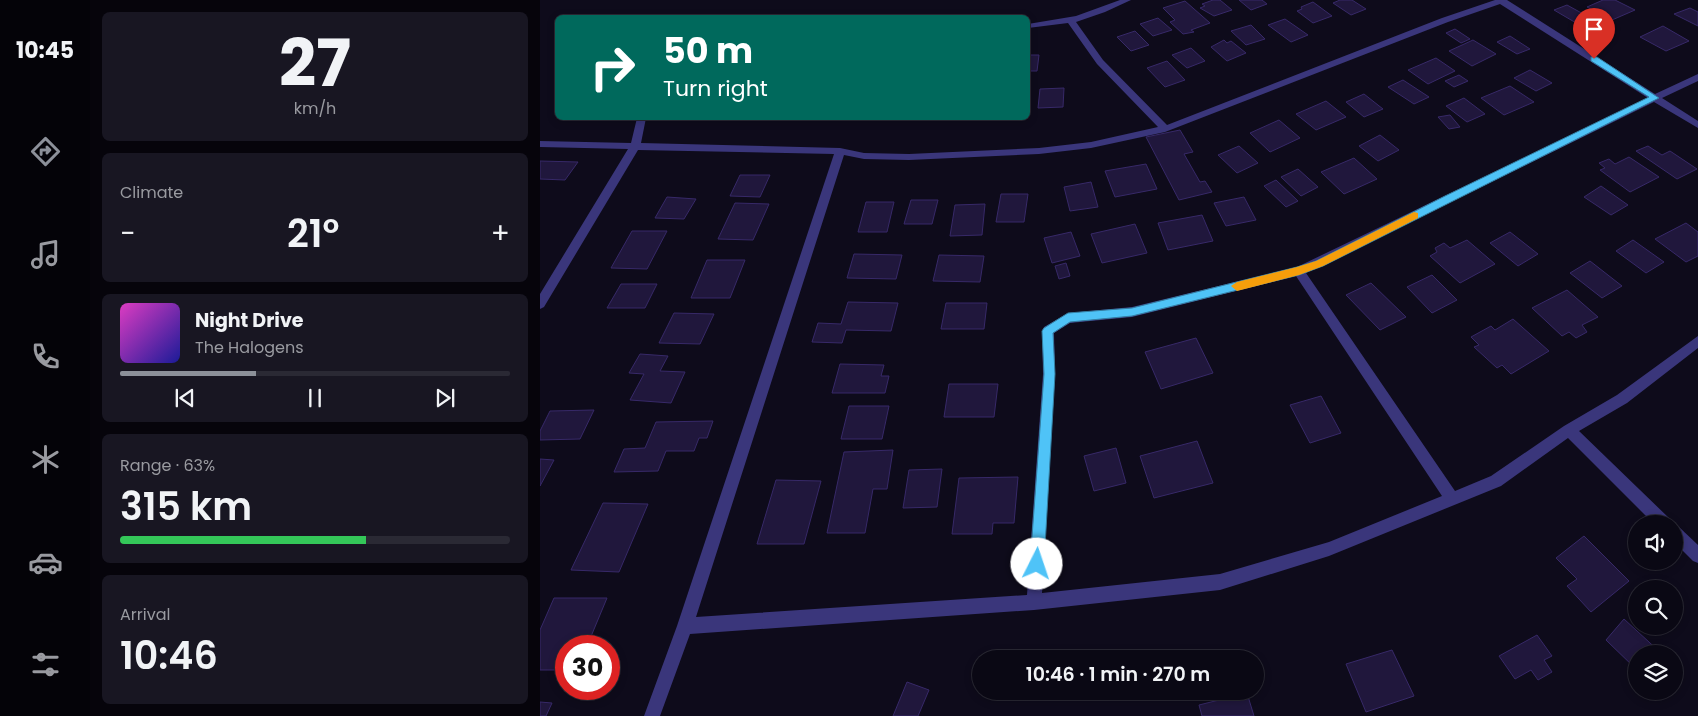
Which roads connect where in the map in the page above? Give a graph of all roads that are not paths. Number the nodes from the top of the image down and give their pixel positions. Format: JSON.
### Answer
{"nodes":[{"id":1,"x":1127,"y":0,"type":"edge"},
{"id":2,"x":1502,"y":0,"type":"edge"},
{"id":3,"x":1071,"y":21,"type":"junction"},
{"id":4,"x":1030,"y":26,"type":"edge"},
{"id":5,"x":1698,"y":77,"type":"edge"},
{"id":6,"x":1655,"y":98,"type":"junction"},
{"id":7,"x":642,"y":120,"type":"edge"},
{"id":8,"x":1698,"y":125,"type":"edge"},
{"id":9,"x":1165,"y":128,"type":"junction"},
{"id":10,"x":540,"y":144,"type":"edge"},
{"id":11,"x":635,"y":146,"type":"junction"},
{"id":12,"x":840,"y":151,"type":"junction"},
{"id":13,"x":1299,"y":271,"type":"junction"},
{"id":14,"x":540,"y":304,"type":"edge"},
{"id":15,"x":1698,"y":341,"type":"edge"},
{"id":16,"x":1569,"y":430,"type":"junction"},
{"id":17,"x":1451,"y":498,"type":"junction"},
{"id":18,"x":1656,"y":515,"type":"edge"},
{"id":19,"x":1683,"y":541,"type":"edge"},
{"id":20,"x":1698,"y":556,"type":"edge"},
{"id":21,"x":1034,"y":602,"type":"junction"},
{"id":22,"x":685,"y":626,"type":"junction"},
{"id":23,"x":652,"y":716,"type":"edge"}],
"edges":[{"from":1,"to":3,"type":"street"},
{"from":2,"to":6,"type":"street"},
{"from":2,"to":9,"type":"street"},
{"from":3,"to":4,"type":"street"},
{"from":3,"to":9,"type":"street"},
{"from":5,"to":6,"type":"street"},
{"from":6,"to":8,"type":"street"},
{"from":6,"to":13,"type":"street"},
{"from":7,"to":11,"type":"street"},
{"from":9,"to":12,"type":"street"},
{"from":10,"to":11,"type":"street"},
{"from":11,"to":12,"type":"street"},
{"from":11,"to":14,"type":"street"},
{"from":12,"to":22,"type":"street"},
{"from":13,"to":17,"type":"street"},
{"from":13,"to":21,"type":"street"},
{"from":15,"to":16,"type":"street"},
{"from":16,"to":17,"type":"street"},
{"from":16,"to":18,"type":"street"},
{"from":17,"to":21,"type":"street"},
{"from":19,"to":20,"type":"street"},
{"from":21,"to":22,"type":"street"},
{"from":22,"to":23,"type":"street"}]}
